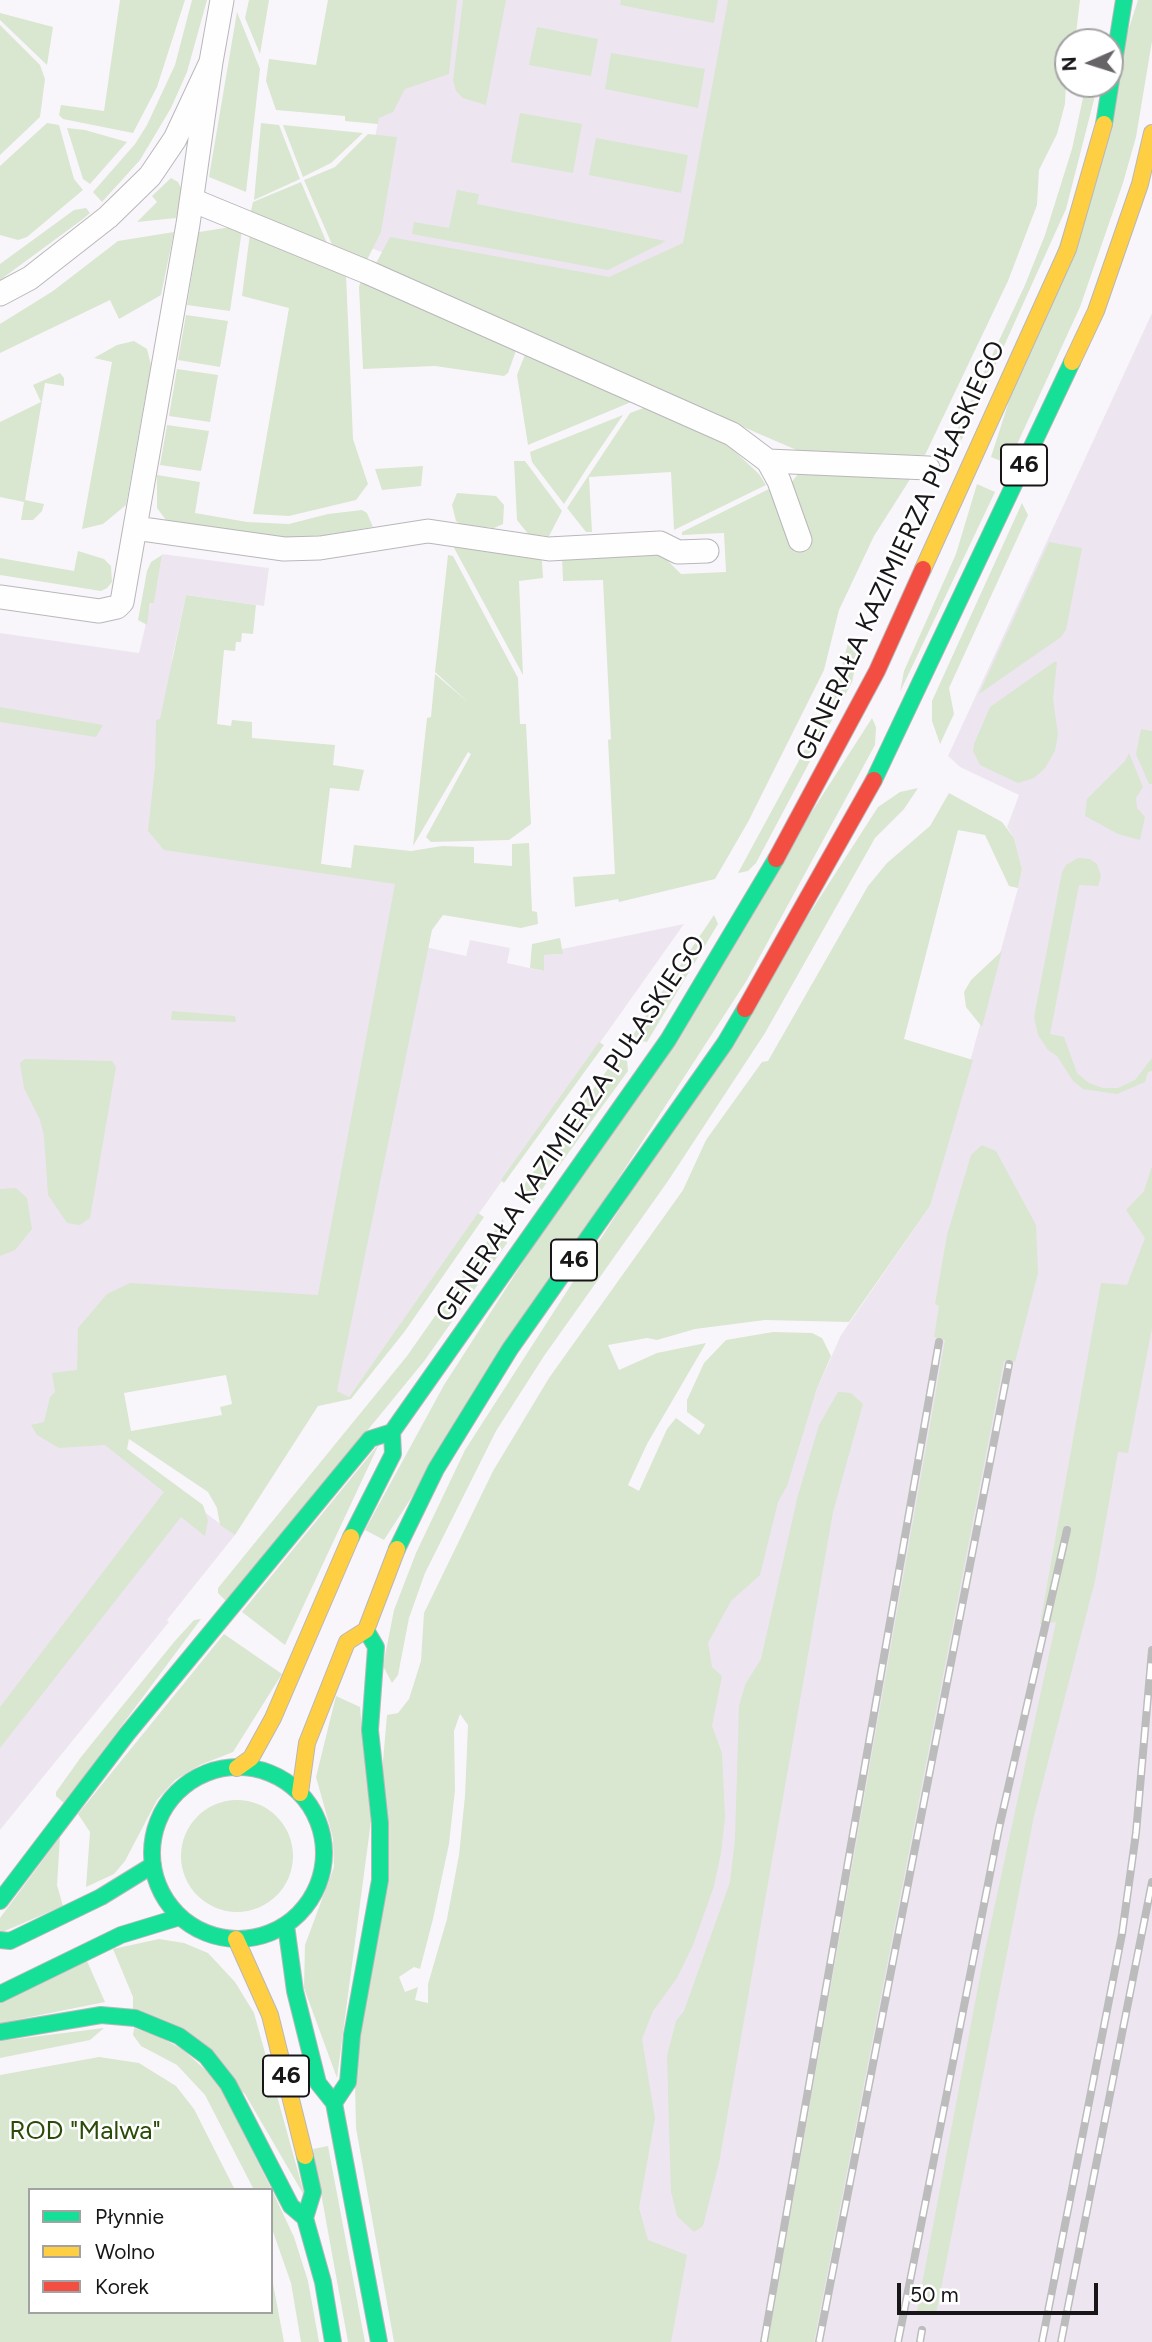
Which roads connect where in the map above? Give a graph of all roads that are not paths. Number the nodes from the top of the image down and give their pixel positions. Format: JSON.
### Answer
{"nodes":[{"id":1,"x":222,"y":0,"type":"edge"},
{"id":2,"x":1124,"y":0,"type":"edge"},
{"id":3,"x":211,"y":62,"type":"junction"},
{"id":4,"x":1152,"y":133,"type":"edge"},
{"id":5,"x":192,"y":200,"type":"junction"},
{"id":6,"x":0,"y":294,"type":"edge"},
{"id":7,"x":768,"y":461,"type":"junction"},
{"id":8,"x":928,"y":468,"type":"dead end"},
{"id":9,"x":135,"y":528,"type":"junction"},
{"id":10,"x":800,"y":540,"type":"dead end"},
{"id":11,"x":706,"y":551,"type":"dead end"},
{"id":12,"x":0,"y":597,"type":"edge"},
{"id":13,"x":392,"y":1432,"type":"junction"},
{"id":14,"x":366,"y":1630,"type":"junction"},
{"id":15,"x":237,"y":1768,"type":"junction"},
{"id":16,"x":300,"y":1793,"type":"junction"},
{"id":17,"x":153,"y":1865,"type":"junction"},
{"id":18,"x":0,"y":1901,"type":"edge"},
{"id":19,"x":180,"y":1917,"type":"junction"},
{"id":20,"x":286,"y":1925,"type":"junction"},
{"id":21,"x":236,"y":1939,"type":"junction"},
{"id":22,"x":0,"y":1940,"type":"edge"},
{"id":23,"x":0,"y":1994,"type":"edge"},
{"id":24,"x":0,"y":2032,"type":"edge"},
{"id":25,"x":334,"y":2103,"type":"junction"},
{"id":26,"x":305,"y":2218,"type":"junction"},
{"id":27,"x":333,"y":2342,"type":"edge"},
{"id":28,"x":379,"y":2342,"type":"edge"}],
"edges":[{"from":1,"to":3,"type":"street"},
{"from":2,"to":13,"type":"main road","name":"GENERAŁA KAZIMIERZA PUŁASKIEGO","number":"46"},
{"from":3,"to":5,"type":"street"},
{"from":3,"to":6,"type":"street"},
{"from":4,"to":14,"type":"main road","number":"46"},
{"from":5,"to":7,"type":"street"},
{"from":5,"to":9,"type":"street"},
{"from":7,"to":8,"type":"street"},
{"from":7,"to":10,"type":"street"},
{"from":9,"to":11,"type":"street"},
{"from":9,"to":12,"type":"street"},
{"from":13,"to":15,"type":"main road","name":"GENERAŁA KAZIMIERZA PUŁASKIEGO","number":"46"},
{"from":13,"to":18,"type":"main road"},
{"from":14,"to":16,"type":"main road","number":"46"},
{"from":14,"to":25,"type":"main road"},
{"from":15,"to":16,"type":"main road"},
{"from":15,"to":17,"type":"main road"},
{"from":16,"to":20,"type":"main road"},
{"from":17,"to":19,"type":"main road"},
{"from":17,"to":22,"type":"main road"},
{"from":19,"to":21,"type":"main road"},
{"from":19,"to":23,"type":"main road"},
{"from":20,"to":21,"type":"main road"},
{"from":20,"to":25,"type":"main road","number":"46"},
{"from":21,"to":26,"type":"main road","number":"46"},
{"from":24,"to":26,"type":"main road"},
{"from":25,"to":28,"type":"main road","number":"46"},
{"from":26,"to":27,"type":"main road","number":"46"}]}
